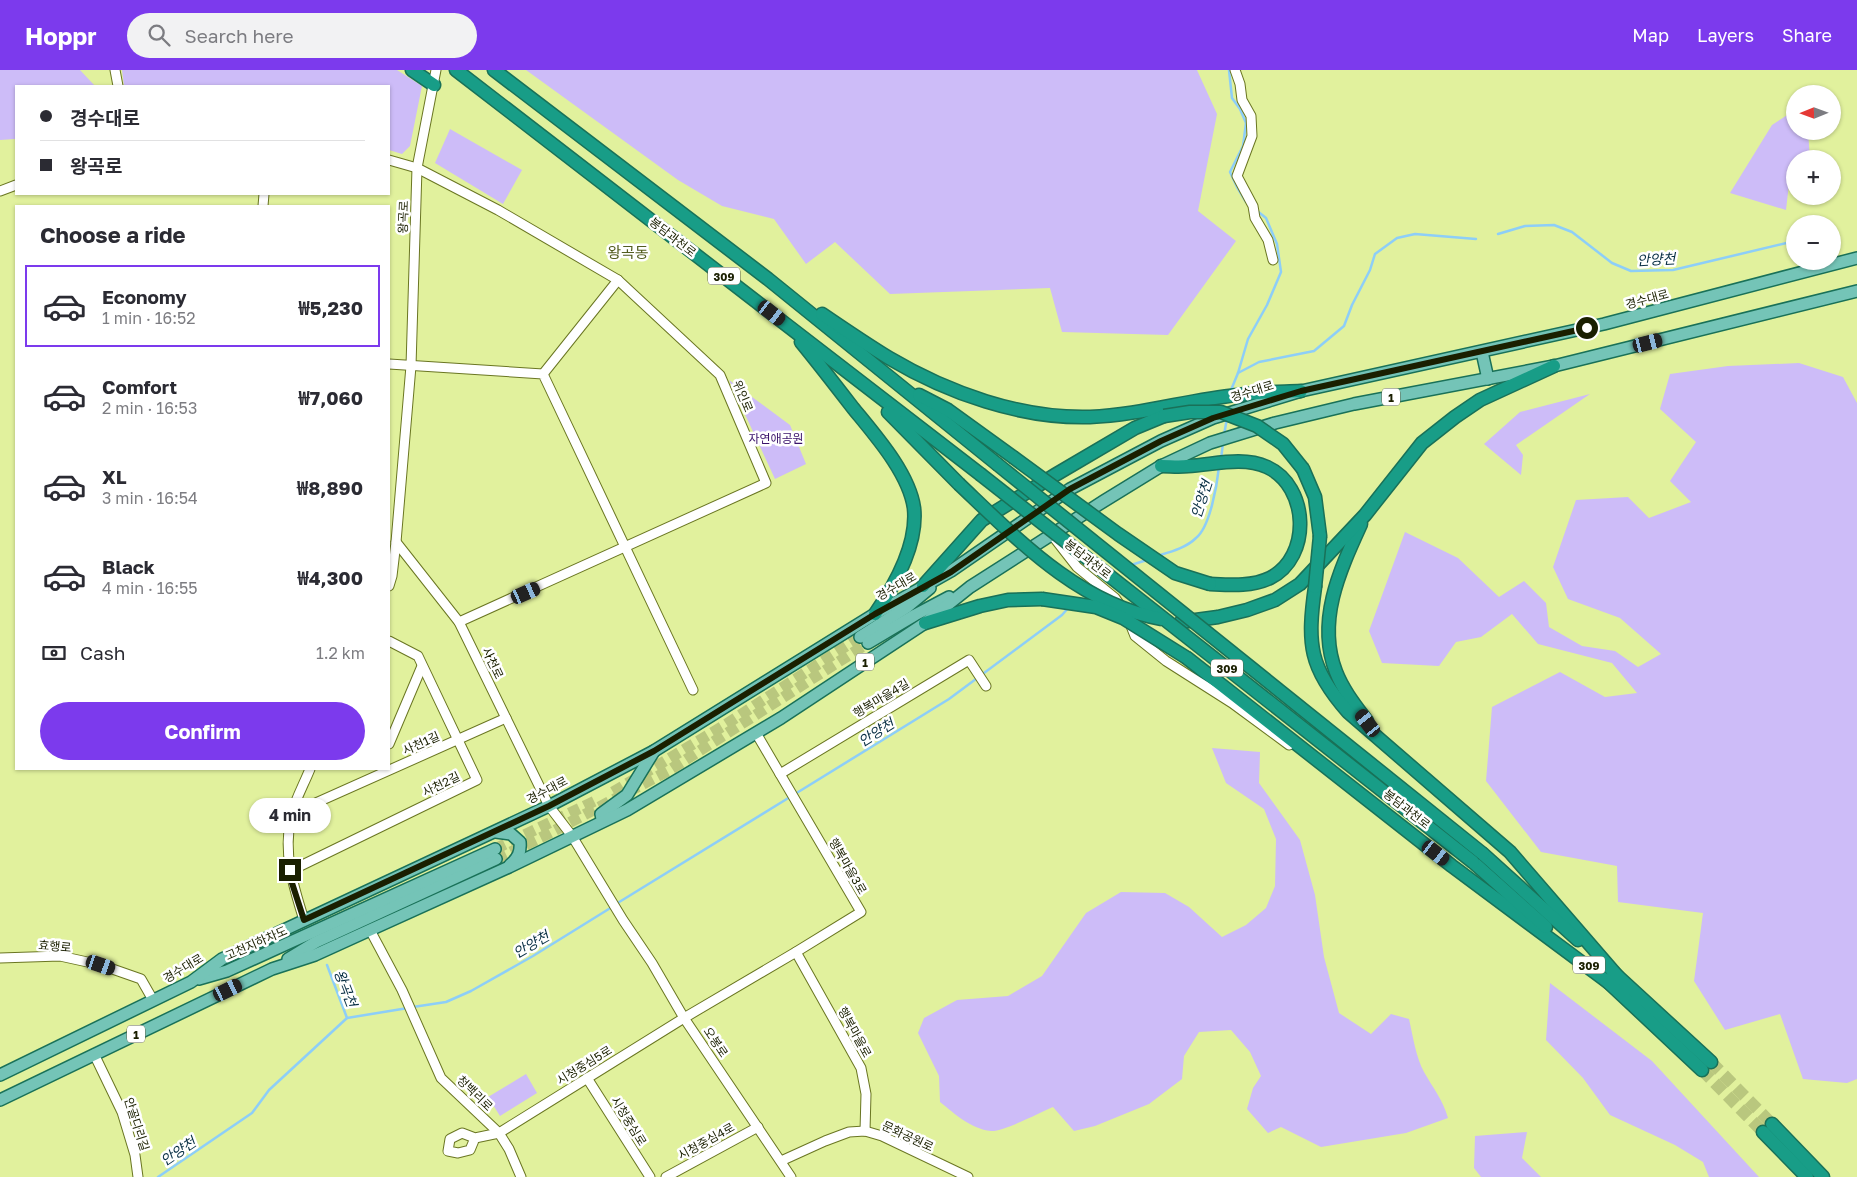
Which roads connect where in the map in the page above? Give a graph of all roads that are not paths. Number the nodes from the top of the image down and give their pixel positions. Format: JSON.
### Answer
{"nodes":[{"id":1,"x":115,"y":70,"type":"edge"},
{"id":2,"x":412,"y":70,"type":"edge"},
{"id":3,"x":436,"y":70,"type":"edge"},
{"id":4,"x":456,"y":70,"type":"edge"},
{"id":5,"x":494,"y":70,"type":"edge"},
{"id":6,"x":1235,"y":70,"type":"edge"},
{"id":7,"x":118,"y":85,"type":"edge"},
{"id":8,"x":434,"y":85,"type":"junction"},
{"id":9,"x":390,"y":160,"type":"edge"},
{"id":10,"x":418,"y":168,"type":"junction"},
{"id":11,"x":15,"y":185,"type":"edge"},
{"id":12,"x":0,"y":192,"type":"edge"},
{"id":13,"x":1857,"y":258,"type":"edge"},
{"id":14,"x":1273,"y":260,"type":"dead end"},
{"id":15,"x":768,"y":279,"type":"junction"},
{"id":16,"x":618,"y":280,"type":"junction"},
{"id":17,"x":1857,"y":291,"type":"edge"},
{"id":18,"x":787,"y":325,"type":"junction"},
{"id":19,"x":1482,"y":352,"type":"junction"},
{"id":20,"x":390,"y":364,"type":"edge"},
{"id":21,"x":411,"y":366,"type":"junction"},
{"id":22,"x":1554,"y":366,"type":"junction"},
{"id":23,"x":543,"y":374,"type":"junction"},
{"id":24,"x":1488,"y":379,"type":"junction"},
{"id":25,"x":859,"y":381,"type":"junction"},
{"id":26,"x":895,"y":382,"type":"junction"},
{"id":27,"x":1301,"y":391,"type":"junction"},
{"id":28,"x":1161,"y":466,"type":"junction"},
{"id":29,"x":1365,"y":515,"type":"junction"},
{"id":30,"x":1052,"y":535,"type":"junction"},
{"id":31,"x":396,"y":542,"type":"junction"},
{"id":32,"x":625,"y":548,"type":"junction"},
{"id":33,"x":951,"y":572,"type":"junction"},
{"id":34,"x":390,"y":583,"type":"edge"},
{"id":35,"x":923,"y":586,"type":"junction"},
{"id":36,"x":970,"y":587,"type":"junction"},
{"id":37,"x":875,"y":614,"type":"junction"},
{"id":38,"x":459,"y":622,"type":"junction"},
{"id":39,"x":924,"y":623,"type":"junction"},
{"id":40,"x":390,"y":642,"type":"edge"},
{"id":41,"x":422,"y":666,"type":"junction"},
{"id":42,"x":986,"y":686,"type":"dead end"},
{"id":43,"x":693,"y":690,"type":"dead end"},
{"id":44,"x":506,"y":718,"type":"junction"},
{"id":45,"x":756,"y":733,"type":"junction"},
{"id":46,"x":1378,"y":736,"type":"junction"},
{"id":47,"x":457,"y":740,"type":"junction"},
{"id":48,"x":390,"y":742,"type":"edge"},
{"id":49,"x":654,"y":751,"type":"junction"},
{"id":50,"x":390,"y":767,"type":"edge"},
{"id":51,"x":310,"y":770,"type":"edge"},
{"id":52,"x":376,"y":773,"type":"edge"},
{"id":53,"x":780,"y":774,"type":"junction"},
{"id":54,"x":549,"y":806,"type":"junction"},
{"id":55,"x":292,"y":814,"type":"junction"},
{"id":56,"x":610,"y":818,"type":"junction"},
{"id":57,"x":1399,"y":828,"type":"dead end"},
{"id":58,"x":495,"y":832,"type":"junction"},
{"id":59,"x":572,"y":836,"type":"junction"},
{"id":60,"x":1478,"y":858,"type":"junction"},
{"id":61,"x":509,"y":866,"type":"junction"},
{"id":62,"x":290,"y":870,"type":"junction"},
{"id":63,"x":304,"y":920,"type":"junction"},
{"id":64,"x":370,"y":930,"type":"junction"},
{"id":65,"x":796,"y":952,"type":"junction"},
{"id":66,"x":0,"y":958,"type":"edge"},
{"id":67,"x":272,"y":969,"type":"junction"},
{"id":68,"x":1615,"y":981,"type":"junction"},
{"id":69,"x":191,"y":982,"type":"junction"},
{"id":70,"x":153,"y":1000,"type":"junction"},
{"id":71,"x":684,"y":1018,"type":"junction"},
{"id":72,"x":94,"y":1054,"type":"junction"},
{"id":73,"x":1706,"y":1066,"type":"tunnel mouth"},
{"id":74,"x":0,"y":1075,"type":"edge"},
{"id":75,"x":587,"y":1078,"type":"junction"},
{"id":76,"x":0,"y":1100,"type":"edge"},
{"id":77,"x":758,"y":1127,"type":"junction"},
{"id":78,"x":865,"y":1131,"type":"junction"},
{"id":79,"x":499,"y":1133,"type":"junction"},
{"id":80,"x":474,"y":1138,"type":"dead end"},
{"id":81,"x":781,"y":1161,"type":"junction"},
{"id":82,"x":138,"y":1177,"type":"edge"},
{"id":83,"x":521,"y":1177,"type":"edge"},
{"id":84,"x":650,"y":1177,"type":"edge"},
{"id":85,"x":666,"y":1177,"type":"edge"},
{"id":86,"x":791,"y":1177,"type":"edge"},
{"id":87,"x":968,"y":1177,"type":"edge"},
{"id":88,"x":1807,"y":1177,"type":"edge"},
{"id":89,"x":1823,"y":1177,"type":"edge"}],
"edges":[{"from":1,"to":7,"type":"street"},
{"from":2,"to":8,"type":"highway"},
{"from":3,"to":8,"type":"street","name":"왕곡로"},
{"from":4,"to":18,"type":"highway","name":"봉담과천로","number":"309"},
{"from":5,"to":15,"type":"highway","name":"봉담과천로","number":"309"},
{"from":6,"to":14,"type":"street"},
{"from":8,"to":10,"type":"street","name":"왕곡로"},
{"from":9,"to":10,"type":"street","name":"위인로"},
{"from":10,"to":16,"type":"street","name":"위인로"},
{"from":10,"to":21,"type":"street","name":"왕곡로"},
{"from":11,"to":12,"type":"street"},
{"from":13,"to":19,"type":"main road","name":"경수대로","number":"1"},
{"from":15,"to":26,"type":"highway","name":"봉담과천로","number":"309"},
{"from":15,"to":27,"type":"highway"},
{"from":16,"to":23,"type":"street"},
{"from":16,"to":32,"type":"street","name":"위인로"},
{"from":17,"to":22,"type":"main road","number":"1"},
{"from":18,"to":25,"type":"highway","name":"봉담과천로","number":"309"},
{"from":18,"to":37,"type":"highway"},
{"from":19,"to":24,"type":"main road"},
{"from":19,"to":27,"type":"main road","name":"경수대로","number":"1"},
{"from":20,"to":21,"type":"street"},
{"from":21,"to":23,"type":"street"},
{"from":21,"to":31,"type":"street","name":"왕곡로"},
{"from":22,"to":24,"type":"main road","number":"1"},
{"from":22,"to":29,"type":"highway"},
{"from":23,"to":32,"type":"street"},
{"from":24,"to":28,"type":"main road","number":"1"},
{"from":25,"to":29,"type":"highway","bridge":true},
{"from":25,"to":60,"type":"highway","name":"봉담과천로","number":"309","bridge":true},
{"from":26,"to":28,"type":"highway","bridge":true},
{"from":26,"to":60,"type":"highway","name":"봉담과천로","number":"309","bridge":true},
{"from":27,"to":33,"type":"main road","name":"경수대로","number":"1","bridge":true},
{"from":28,"to":30,"type":"main road","number":"1"},
{"from":29,"to":46,"type":"highway"},
{"from":30,"to":36,"type":"main road","number":"1"},
{"from":30,"to":57,"type":"street"},
{"from":31,"to":34,"type":"street","name":"왕곡로"},
{"from":31,"to":38,"type":"street","name":"사천로"},
{"from":32,"to":38,"type":"street","name":"위인로"},
{"from":32,"to":43,"type":"street"},
{"from":33,"to":35,"type":"main road","name":"경수대로","number":"1"},
{"from":33,"to":36,"type":"main road","number":"1"},
{"from":35,"to":37,"type":"main road","name":"경수대로","number":"1"},
{"from":35,"to":46,"type":"highway","bridge":true},
{"from":36,"to":39,"type":"main road","number":"1"},
{"from":37,"to":49,"type":"main road","name":"경수대로","number":"1"},
{"from":38,"to":44,"type":"street","name":"사천로"},
{"from":39,"to":45,"type":"main road","number":"1"},
{"from":39,"to":68,"type":"highway","bridge":true},
{"from":40,"to":41,"type":"street","name":"사천2길"},
{"from":41,"to":47,"type":"street","name":"사천2길"},
{"from":41,"to":48,"type":"street"},
{"from":42,"to":53,"type":"street","name":"행복마을4길"},
{"from":44,"to":47,"type":"street","name":"사천1길"},
{"from":44,"to":54,"type":"street","name":"사천로"},
{"from":45,"to":53,"type":"street","name":"행복마을3로"},
{"from":45,"to":56,"type":"main road","number":"1"},
{"from":46,"to":68,"type":"highway"},
{"from":47,"to":50,"type":"street","name":"사천1길"},
{"from":47,"to":62,"type":"street","name":"사천2길"},
{"from":49,"to":54,"type":"main road","name":"경수대로","number":"1"},
{"from":49,"to":56,"type":"main road"},
{"from":51,"to":55,"type":"street"},
{"from":52,"to":55,"type":"street","name":"사천1길"},
{"from":53,"to":65,"type":"street","name":"행복마을3로"},
{"from":54,"to":58,"type":"main road","name":"경수대로","number":"1"},
{"from":54,"to":59,"type":"street"},
{"from":55,"to":62,"type":"street"},
{"from":56,"to":59,"type":"main road","number":"1"},
{"from":58,"to":61,"type":"main road"},
{"from":58,"to":63,"type":"main road","name":"경수대로","number":"1"},
{"from":59,"to":61,"type":"main road","number":"1"},
{"from":59,"to":71,"type":"street","name":"오봉로"},
{"from":60,"to":68,"type":"highway","name":"봉담과천로","number":"309"},
{"from":61,"to":64,"type":"main road","number":"1"},
{"from":62,"to":63,"type":"street"},
{"from":63,"to":69,"type":"main road","name":"경수대로","number":"1"},
{"from":64,"to":67,"type":"main road","number":"1"},
{"from":64,"to":79,"type":"street","name":"청백리로"},
{"from":65,"to":71,"type":"street","name":"행복마을3로"},
{"from":65,"to":78,"type":"street","name":"행복마을로"},
{"from":66,"to":70,"type":"street","name":"효행로"},
{"from":67,"to":69,"type":"main road","name":"고천지하차도","number":"1"},
{"from":67,"to":72,"type":"main road","number":"1"},
{"from":68,"to":73,"type":"highway","name":"봉담과천로","number":"309"},
{"from":69,"to":70,"type":"main road","name":"경수대로","number":"1"},
{"from":70,"to":74,"type":"main road","name":"경수대로","number":"1"},
{"from":71,"to":75,"type":"street","name":"시청중심5로"},
{"from":71,"to":77,"type":"street","name":"오봉로"},
{"from":72,"to":76,"type":"main road","number":"1"},
{"from":72,"to":82,"type":"street","name":"안골다리길"},
{"from":75,"to":79,"type":"street","name":"시청중심5로"},
{"from":75,"to":84,"type":"street","name":"시청중심로"},
{"from":77,"to":81,"type":"street","name":"오봉로"},
{"from":77,"to":85,"type":"street","name":"시청중심4로"},
{"from":78,"to":81,"type":"street","name":"문화공원로"},
{"from":78,"to":87,"type":"street","name":"문화공원로"},
{"from":79,"to":80,"type":"street"},
{"from":79,"to":83,"type":"street","name":"청백리로"},
{"from":81,"to":86,"type":"street","name":"오봉로"},
{"from":88,"to":89,"type":"highway"}]}
